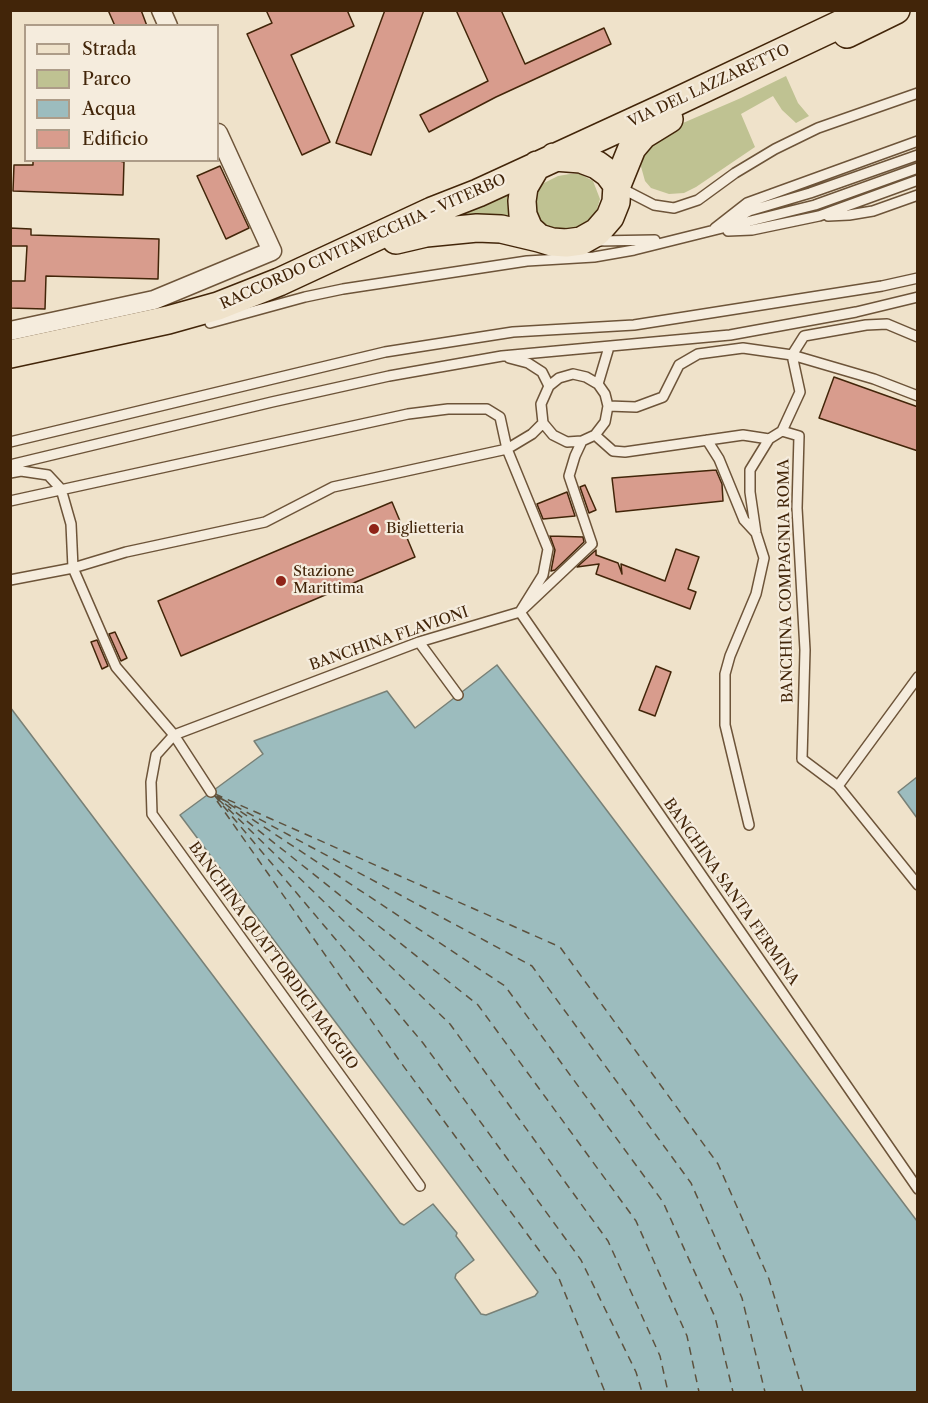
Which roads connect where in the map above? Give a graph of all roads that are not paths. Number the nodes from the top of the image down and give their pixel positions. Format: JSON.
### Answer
{"nodes":[{"id":1,"x":161,"y":10,"type":"edge"},
{"id":2,"x":862,"y":10,"type":"edge"},
{"id":3,"x":896,"y":10,"type":"edge"},
{"id":4,"x":167,"y":24,"type":"edge"},
{"id":5,"x":918,"y":93,"type":"edge"},
{"id":6,"x":219,"y":135,"type":"edge"},
{"id":7,"x":918,"y":141,"type":"edge"},
{"id":8,"x":918,"y":155,"type":"edge"},
{"id":9,"x":546,"y":161,"type":"junction"},
{"id":10,"x":918,"y":168,"type":"edge"},
{"id":11,"x":918,"y":180,"type":"edge"},
{"id":12,"x":617,"y":186,"type":"junction"},
{"id":13,"x":918,"y":195,"type":"edge"},
{"id":14,"x":819,"y":216,"type":"junction"},
{"id":15,"x":711,"y":232,"type":"junction"},
{"id":16,"x":539,"y":238,"type":"junction"},
{"id":17,"x":681,"y":238,"type":"junction"},
{"id":18,"x":581,"y":241,"type":"junction"},
{"id":19,"x":918,"y":278,"type":"edge"},
{"id":20,"x":918,"y":297,"type":"edge"},
{"id":21,"x":210,"y":323,"type":"junction"},
{"id":22,"x":10,"y":331,"type":"edge"},
{"id":23,"x":918,"y":337,"type":"edge"},
{"id":24,"x":609,"y":347,"type":"junction"},
{"id":25,"x":10,"y":354,"type":"edge"},
{"id":26,"x":792,"y":355,"type":"junction"},
{"id":27,"x":502,"y":356,"type":"junction"},
{"id":28,"x":10,"y":371,"type":"edge"},
{"id":29,"x":598,"y":384,"type":"junction"},
{"id":30,"x":549,"y":386,"type":"junction"},
{"id":31,"x":918,"y":396,"type":"edge"},
{"id":32,"x":608,"y":406,"type":"junction"},
{"id":33,"x":543,"y":423,"type":"junction"},
{"id":34,"x":783,"y":431,"type":"junction"},
{"id":35,"x":595,"y":435,"type":"junction"},
{"id":36,"x":769,"y":439,"type":"junction"},
{"id":37,"x":707,"y":440,"type":"junction"},
{"id":38,"x":582,"y":441,"type":"junction"},
{"id":39,"x":10,"y":442,"type":"edge"},
{"id":40,"x":507,"y":449,"type":"junction"},
{"id":41,"x":10,"y":465,"type":"edge"},
{"id":42,"x":10,"y":473,"type":"edge"},
{"id":43,"x":61,"y":489,"type":"junction"},
{"id":44,"x":10,"y":501,"type":"edge"},
{"id":45,"x":756,"y":533,"type":"junction"},
{"id":46,"x":73,"y":568,"type":"junction"},
{"id":47,"x":10,"y":580,"type":"edge"},
{"id":48,"x":520,"y":612,"type":"junction"},
{"id":49,"x":419,"y":642,"type":"junction"},
{"id":50,"x":918,"y":677,"type":"edge"},
{"id":51,"x":458,"y":695,"type":"dead end"},
{"id":52,"x":174,"y":735,"type":"junction"},
{"id":53,"x":838,"y":786,"type":"junction"},
{"id":54,"x":211,"y":792,"type":"dead end"},
{"id":55,"x":749,"y":825,"type":"dead end"},
{"id":56,"x":918,"y":885,"type":"edge"},
{"id":57,"x":420,"y":1186,"type":"dead end"},
{"id":58,"x":918,"y":1189,"type":"edge"}],
"edges":[{"from":1,"to":4,"type":"street"},
{"from":2,"to":9,"type":"main road","name":"VIA DEL LAZZARETTO"},
{"from":3,"to":12,"type":"main road","name":"VIA DEL LAZZARETTO"},
{"from":5,"to":12,"type":"lane"},
{"from":6,"to":22,"type":"street"},
{"from":7,"to":15,"type":"lane"},
{"from":8,"to":15,"type":"lane"},
{"from":9,"to":12,"type":"main road"},
{"from":9,"to":16,"type":"main road"},
{"from":9,"to":25,"type":"main road","name":"RACCORDO CIVITAVECCHIA - VITERBO"},
{"from":10,"to":15,"type":"lane"},
{"from":11,"to":14,"type":"lane"},
{"from":12,"to":18,"type":"main road"},
{"from":13,"to":14,"type":"lane"},
{"from":14,"to":15,"type":"lane"},
{"from":15,"to":17,"type":"lane"},
{"from":16,"to":18,"type":"main road"},
{"from":16,"to":21,"type":"main road","name":"RACCORDO CIVITAVECCHIA - VITERBO"},
{"from":17,"to":18,"type":"lane"},
{"from":17,"to":21,"type":"lane"},
{"from":19,"to":39,"type":"lane"},
{"from":20,"to":24,"type":"lane"},
{"from":21,"to":28,"type":"main road","name":"RACCORDO CIVITAVECCHIA - VITERBO"},
{"from":23,"to":26,"type":"lane"},
{"from":24,"to":27,"type":"lane"},
{"from":24,"to":29,"type":"lane"},
{"from":26,"to":31,"type":"lane"},
{"from":26,"to":32,"type":"lane"},
{"from":26,"to":34,"type":"lane"},
{"from":27,"to":30,"type":"lane"},
{"from":27,"to":41,"type":"lane"},
{"from":29,"to":30,"type":"lane"},
{"from":29,"to":32,"type":"lane"},
{"from":30,"to":33,"type":"lane"},
{"from":32,"to":35,"type":"lane"},
{"from":33,"to":38,"type":"lane"},
{"from":33,"to":40,"type":"lane"},
{"from":34,"to":36,"type":"lane"},
{"from":34,"to":53,"type":"lane","name":"BANCHINA COMPAGNIA ROMA"},
{"from":35,"to":37,"type":"lane"},
{"from":35,"to":38,"type":"lane"},
{"from":36,"to":37,"type":"lane"},
{"from":36,"to":45,"type":"lane"},
{"from":37,"to":45,"type":"lane"},
{"from":38,"to":48,"type":"lane","name":"BANCHINA FLAVIONI"},
{"from":40,"to":43,"type":"lane"},
{"from":40,"to":46,"type":"lane"},
{"from":40,"to":48,"type":"lane"},
{"from":42,"to":43,"type":"lane"},
{"from":43,"to":44,"type":"lane"},
{"from":43,"to":46,"type":"lane"},
{"from":45,"to":55,"type":"lane"},
{"from":46,"to":47,"type":"lane"},
{"from":46,"to":52,"type":"lane"},
{"from":48,"to":49,"type":"lane","name":"BANCHINA FLAVIONI"},
{"from":48,"to":58,"type":"lane","name":"BANCHINA SANTA FERMINA"},
{"from":49,"to":51,"type":"lane"},
{"from":49,"to":52,"type":"lane","name":"BANCHINA FLAVIONI"},
{"from":50,"to":53,"type":"lane"},
{"from":52,"to":54,"type":"lane"},
{"from":52,"to":57,"type":"lane","name":"BANCHINA QUATTORDICI MAGGIO"},
{"from":53,"to":56,"type":"lane","name":"BANCHINA COMPAGNIA ROMA"}]}
